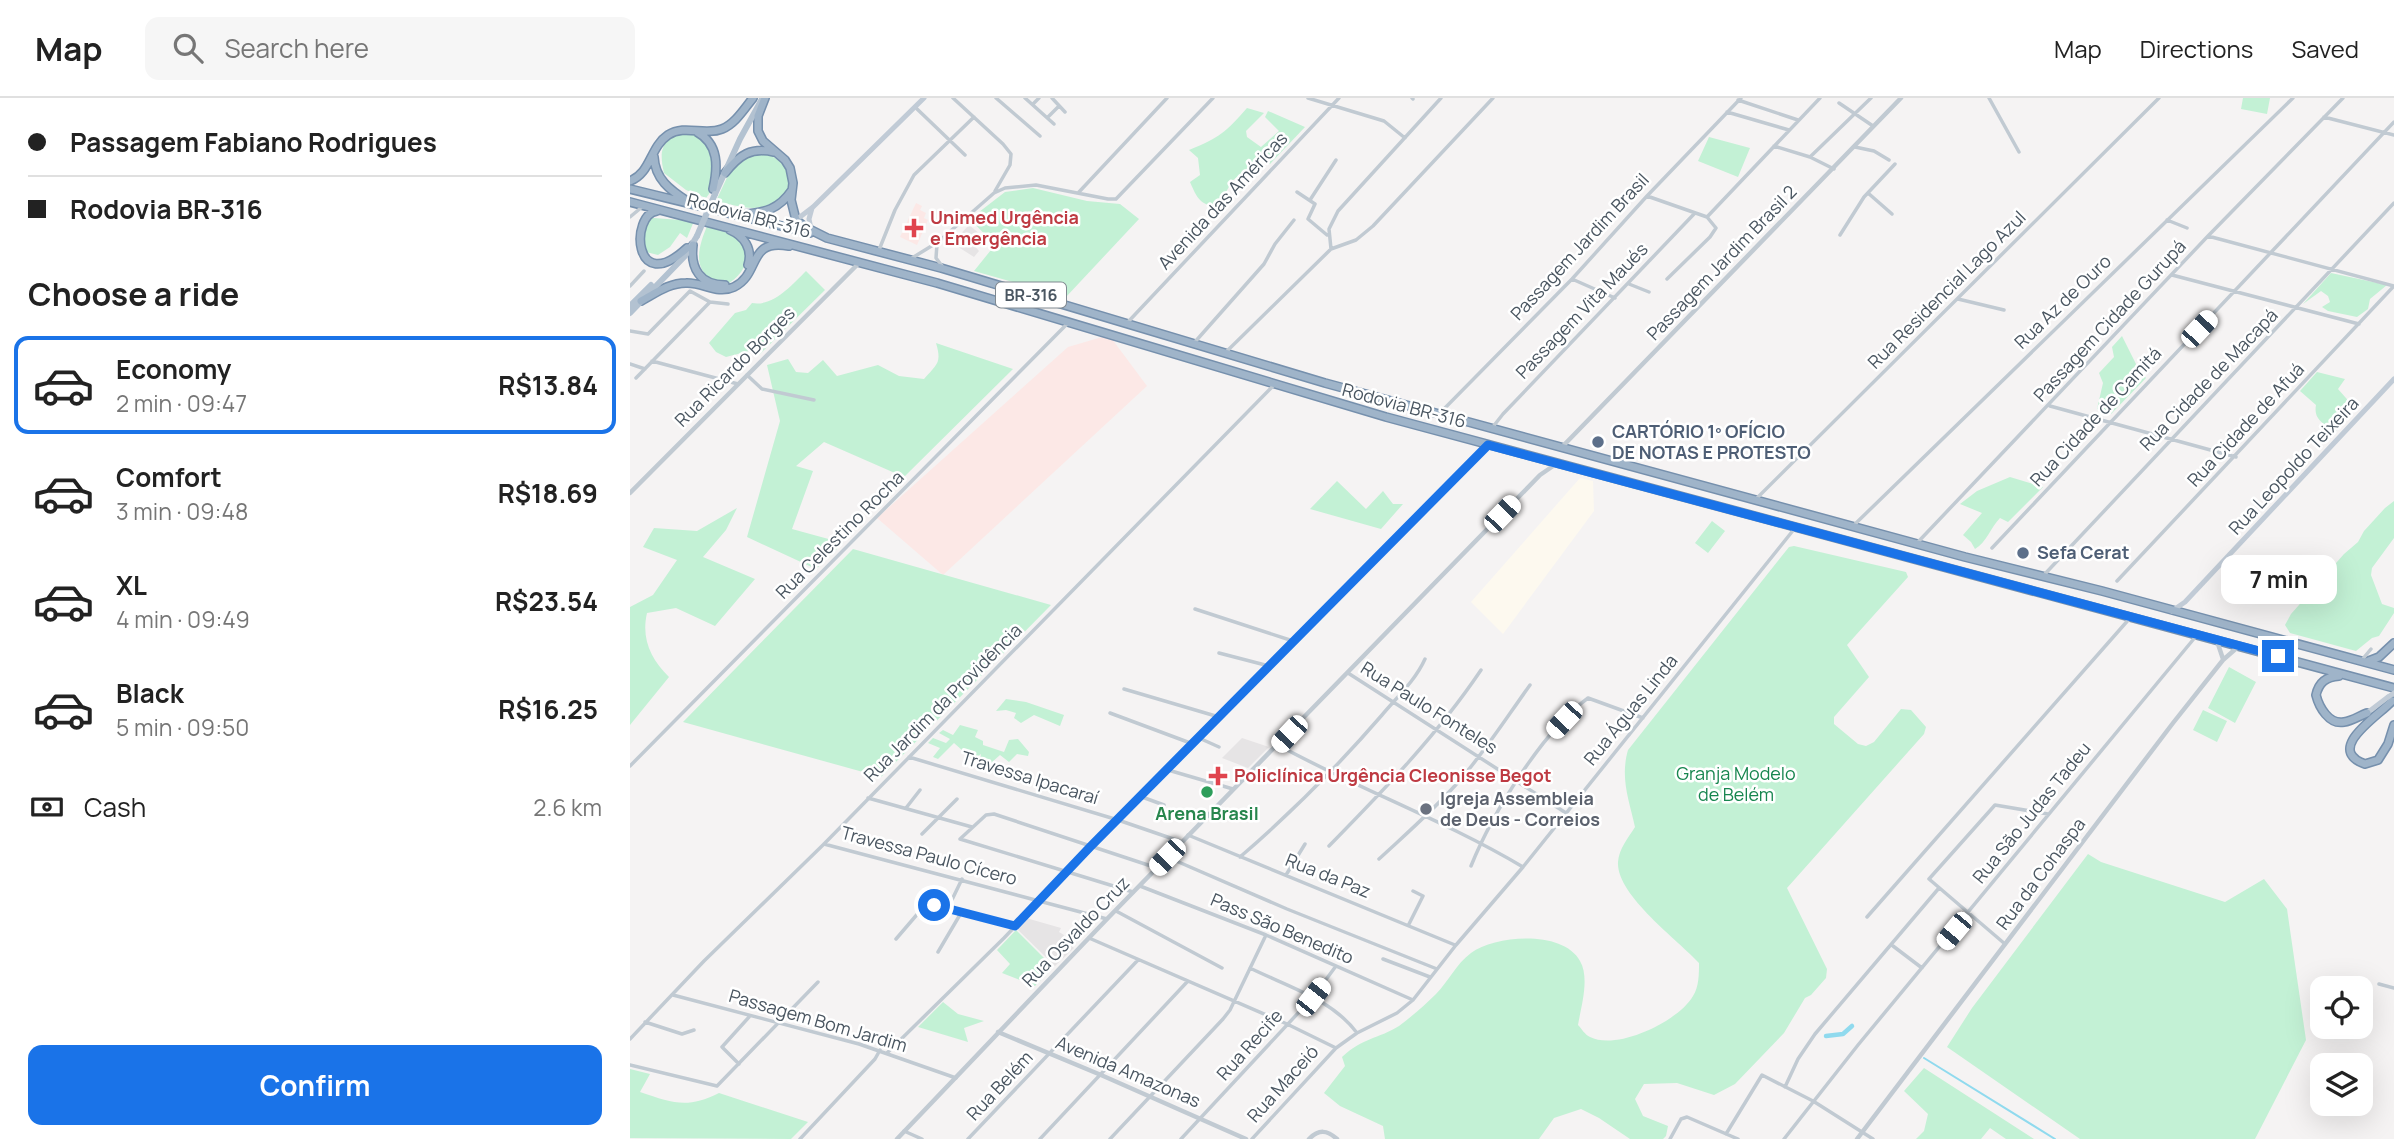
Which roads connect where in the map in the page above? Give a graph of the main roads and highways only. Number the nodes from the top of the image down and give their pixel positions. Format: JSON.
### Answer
{"nodes":[{"id":1,"x":753,"y":98,"type":"edge"},
{"id":2,"x":762,"y":98,"type":"edge"},
{"id":3,"x":924,"y":98,"type":"edge"},
{"id":4,"x":693,"y":130,"type":"junction"},
{"id":5,"x":775,"y":153,"type":"junction"},
{"id":6,"x":653,"y":154,"type":"junction"},
{"id":7,"x":724,"y":173,"type":"junction"},
{"id":8,"x":630,"y":181,"type":"edge"},
{"id":9,"x":630,"y":189,"type":"edge"},
{"id":10,"x":792,"y":190,"type":"junction"},
{"id":11,"x":713,"y":192,"type":"junction"},
{"id":12,"x":630,"y":202,"type":"edge"},
{"id":13,"x":690,"y":204,"type":"junction"},
{"id":14,"x":813,"y":208,"type":"junction"},
{"id":15,"x":682,"y":214,"type":"junction"},
{"id":16,"x":732,"y":214,"type":"junction"},
{"id":17,"x":796,"y":219,"type":"junction"},
{"id":18,"x":713,"y":222,"type":"junction"},
{"id":19,"x":779,"y":226,"type":"junction"},
{"id":20,"x":633,"y":227,"type":"dead end"},
{"id":21,"x":811,"y":229,"type":"junction"},
{"id":22,"x":631,"y":236,"type":"edge"},
{"id":23,"x":827,"y":237,"type":"junction"},
{"id":24,"x":690,"y":246,"type":"junction"},
{"id":25,"x":824,"y":252,"type":"junction"},
{"id":26,"x":642,"y":301,"type":"junction"},
{"id":27,"x":630,"y":306,"type":"edge"},
{"id":28,"x":630,"y":313,"type":"edge"},
{"id":29,"x":2394,"y":379,"type":"edge"},
{"id":30,"x":1711,"y":488,"type":"junction"},
{"id":31,"x":1737,"y":496,"type":"junction"},
{"id":32,"x":1706,"y":503,"type":"junction"},
{"id":33,"x":1727,"y":510,"type":"junction"},
{"id":34,"x":2064,"y":582,"type":"junction"},
{"id":35,"x":2074,"y":584,"type":"junction"},
{"id":36,"x":2058,"y":598,"type":"junction"},
{"id":37,"x":2071,"y":601,"type":"junction"},
{"id":38,"x":2185,"y":602,"type":"junction"},
{"id":39,"x":2172,"y":611,"type":"junction"},
{"id":40,"x":2186,"y":614,"type":"junction"},
{"id":41,"x":2394,"y":643,"type":"edge"},
{"id":42,"x":2363,"y":661,"type":"junction"},
{"id":43,"x":2394,"y":670,"type":"edge"},
{"id":44,"x":2343,"y":675,"type":"junction"},
{"id":45,"x":2381,"y":685,"type":"junction"},
{"id":46,"x":2394,"y":688,"type":"edge"},
{"id":47,"x":2392,"y":698,"type":"edge"},
{"id":48,"x":2367,"y":713,"type":"joint"},
{"id":49,"x":2394,"y":725,"type":"edge"}],
"edges":[{"from":1,"to":4,"type":"highway"},
{"from":2,"to":5,"type":"highway"},
{"from":2,"to":7,"type":"main road"},
{"from":2,"to":11,"type":"main road"},
{"from":3,"to":14,"type":"main road"},
{"from":4,"to":6,"type":"highway"},
{"from":4,"to":11,"type":"highway"},
{"from":5,"to":7,"type":"highway"},
{"from":5,"to":10,"type":"highway"},
{"from":6,"to":8,"type":"highway"},
{"from":6,"to":13,"type":"highway"},
{"from":7,"to":11,"type":"main road"},
{"from":9,"to":13,"type":"highway","name":"Rodovia BR-316","number":"BR-316"},
{"from":10,"to":16,"type":"highway"},
{"from":10,"to":17,"type":"highway"},
{"from":11,"to":24,"type":"main road","bridge":true},
{"from":12,"to":15,"type":"highway","name":"Rodovia BR-316","number":"BR-316"},
{"from":13,"to":16,"type":"highway","name":"Rodovia BR-316","number":"BR-316"},
{"from":14,"to":17,"type":"main road"},
{"from":14,"to":21,"type":"main road"},
{"from":15,"to":18,"type":"highway","name":"Rodovia BR-316","number":"BR-316"},
{"from":15,"to":20,"type":"highway"},
{"from":16,"to":19,"type":"highway","name":"Rodovia BR-316","number":"BR-316"},
{"from":17,"to":19,"type":"main road"},
{"from":17,"to":21,"type":"highway"},
{"from":18,"to":24,"type":"highway"},
{"from":18,"to":25,"type":"highway","name":"Rodovia BR-316","number":"BR-316"},
{"from":19,"to":23,"type":"highway","name":"Rodovia BR-316","number":"BR-316"},
{"from":21,"to":23,"type":"highway"},
{"from":22,"to":24,"type":"highway"},
{"from":23,"to":30,"type":"highway","name":"Rodovia BR-316","number":"BR-316"},
{"from":24,"to":26,"type":"main road"},
{"from":24,"to":27,"type":"main road"},
{"from":25,"to":26,"type":"highway"},
{"from":25,"to":32,"type":"highway","name":"Rodovia BR-316","number":"BR-316"},
{"from":26,"to":28,"type":"main road"},
{"from":29,"to":38,"type":"main road","name":"Rua Leopoldo Teixeira"},
{"from":30,"to":31,"type":"highway","name":"Rodovia BR-316","number":"BR-316"},
{"from":30,"to":32,"type":"highway"},
{"from":31,"to":33,"type":"highway"},
{"from":31,"to":34,"type":"highway","name":"Rodovia BR-316","number":"BR-316"},
{"from":32,"to":33,"type":"highway","name":"Rodovia BR-316","number":"BR-316"},
{"from":33,"to":36,"type":"highway","name":"Rodovia BR-316","number":"BR-316"},
{"from":34,"to":35,"type":"highway","number":"BR-316"},
{"from":34,"to":36,"type":"highway"},
{"from":35,"to":37,"type":"highway"},
{"from":35,"to":39,"type":"highway","number":"BR-316"},
{"from":36,"to":37,"type":"highway","name":"Rodovia BR-316","number":"BR-316"},
{"from":37,"to":44,"type":"highway","name":"Rodovia BR-316","number":"BR-316"},
{"from":38,"to":39,"type":"main road","name":"Rua Leopoldo Teixeira"},
{"from":38,"to":40,"type":"main road"},
{"from":39,"to":40,"type":"highway","number":"BR-316"},
{"from":40,"to":42,"type":"highway","number":"BR-316"},
{"from":41,"to":42,"type":"highway"},
{"from":42,"to":43,"type":"highway","number":"BR-316"},
{"from":44,"to":45,"type":"highway","name":"Rodovia BR-316","number":"BR-316"},
{"from":44,"to":48,"type":"highway"},
{"from":45,"to":46,"type":"highway","name":"Rodovia BR-316","number":"BR-316"},
{"from":45,"to":47,"type":"highway"},
{"from":47,"to":48,"type":"main road"},
{"from":47,"to":49,"type":"highway"}]}
